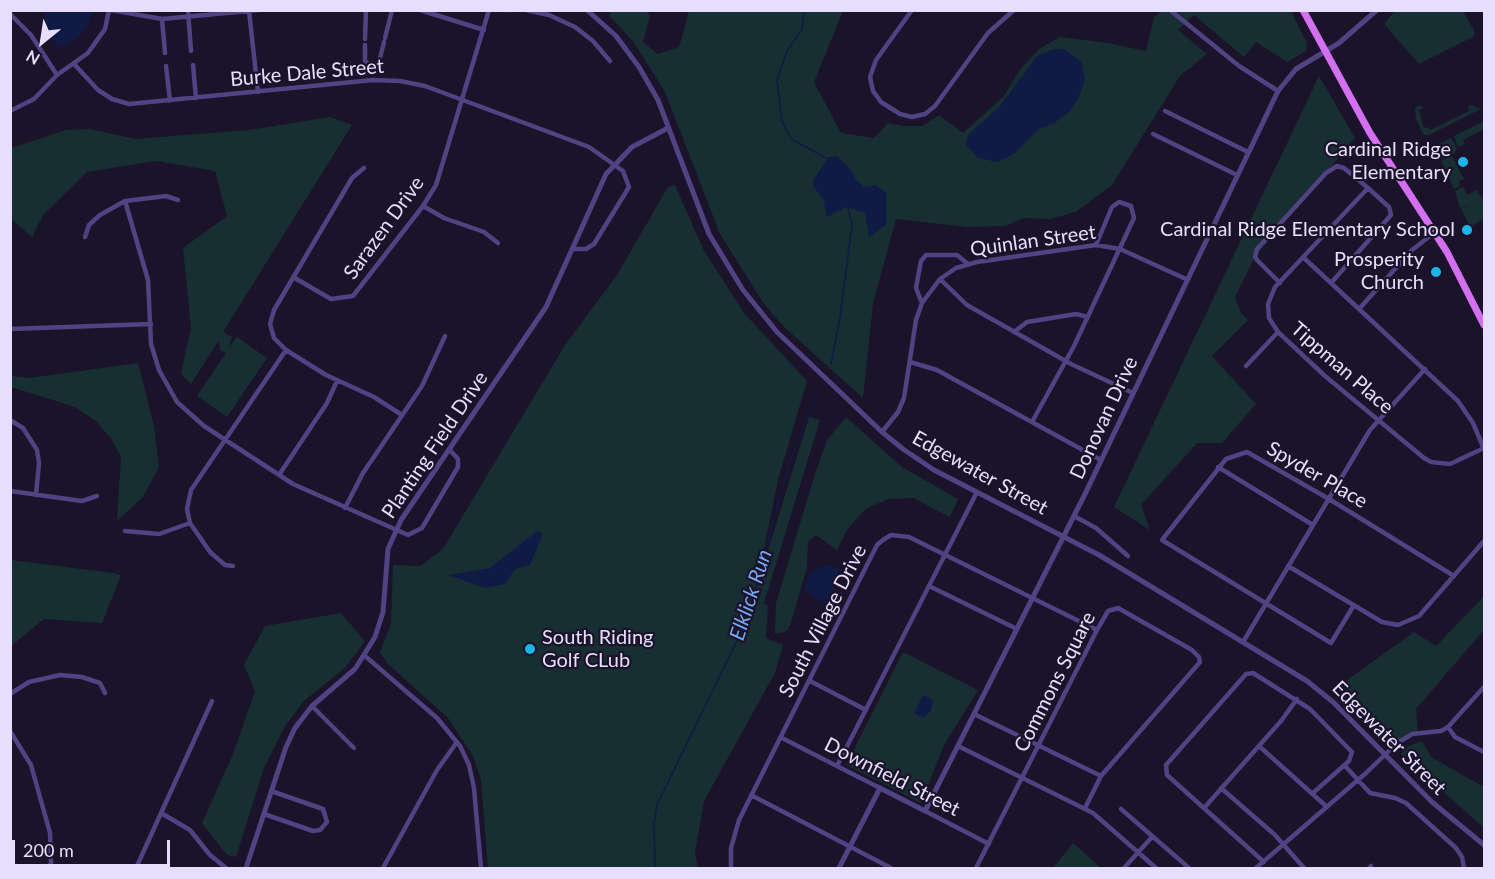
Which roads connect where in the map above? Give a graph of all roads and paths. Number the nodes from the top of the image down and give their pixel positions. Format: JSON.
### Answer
{"nodes":[{"id":1,"x":110,"y":10,"type":"edge"},
{"id":2,"x":188,"y":10,"type":"edge"},
{"id":3,"x":259,"y":10,"type":"edge"},
{"id":4,"x":366,"y":10,"type":"edge"},
{"id":5,"x":392,"y":10,"type":"edge"},
{"id":6,"x":420,"y":10,"type":"edge"},
{"id":7,"x":489,"y":10,"type":"edge"},
{"id":8,"x":504,"y":10,"type":"edge"},
{"id":9,"x":510,"y":10,"type":"edge"},
{"id":10,"x":526,"y":10,"type":"edge"},
{"id":11,"x":587,"y":10,"type":"edge"},
{"id":12,"x":912,"y":10,"type":"edge"},
{"id":13,"x":1014,"y":10,"type":"edge"},
{"id":14,"x":1170,"y":10,"type":"edge"},
{"id":15,"x":1303,"y":10,"type":"edge"},
{"id":16,"x":1377,"y":10,"type":"edge"},
{"id":17,"x":249,"y":11,"type":"edge"},
{"id":18,"x":10,"y":14,"type":"edge"},
{"id":19,"x":188,"y":18,"type":"junction"},
{"id":20,"x":162,"y":19,"type":"junction"},
{"id":21,"x":484,"y":30,"type":"junction"},
{"id":22,"x":191,"y":51,"type":"dead end"},
{"id":23,"x":1325,"y":52,"type":"junction"},
{"id":24,"x":165,"y":53,"type":"dead end"},
{"id":25,"x":610,"y":61,"type":"dead end"},
{"id":26,"x":74,"y":64,"type":"junction"},
{"id":27,"x":193,"y":65,"type":"dead end"},
{"id":28,"x":166,"y":66,"type":"dead end"},
{"id":29,"x":372,"y":67,"type":"junction"},
{"id":30,"x":57,"y":75,"type":"junction"},
{"id":31,"x":373,"y":80,"type":"junction"},
{"id":32,"x":1278,"y":91,"type":"junction"},
{"id":33,"x":258,"y":92,"type":"junction"},
{"id":34,"x":196,"y":98,"type":"junction"},
{"id":35,"x":462,"y":100,"type":"junction"},
{"id":36,"x":170,"y":101,"type":"junction"},
{"id":37,"x":10,"y":111,"type":"edge"},
{"id":38,"x":1165,"y":111,"type":"dead end"},
{"id":39,"x":668,"y":128,"type":"junction"},
{"id":40,"x":1153,"y":134,"type":"dead end"},
{"id":41,"x":1248,"y":152,"type":"junction"},
{"id":42,"x":614,"y":163,"type":"junction"},
{"id":43,"x":364,"y":168,"type":"dead end"},
{"id":44,"x":1236,"y":175,"type":"junction"},
{"id":45,"x":1368,"y":188,"type":"junction"},
{"id":46,"x":178,"y":200,"type":"dead end"},
{"id":47,"x":124,"y":201,"type":"junction"},
{"id":48,"x":423,"y":206,"type":"junction"},
{"id":49,"x":1435,"y":232,"type":"junction"},
{"id":50,"x":85,"y":237,"type":"dead end"},
{"id":51,"x":498,"y":243,"type":"dead end"},
{"id":52,"x":1096,"y":245,"type":"junction"},
{"id":53,"x":572,"y":249,"type":"junction"},
{"id":54,"x":1120,"y":249,"type":"junction"},
{"id":55,"x":1304,"y":258,"type":"junction"},
{"id":56,"x":968,"y":264,"type":"junction"},
{"id":57,"x":293,"y":277,"type":"junction"},
{"id":58,"x":940,"y":279,"type":"junction"},
{"id":59,"x":1186,"y":279,"type":"junction"},
{"id":60,"x":1280,"y":283,"type":"junction"},
{"id":61,"x":1331,"y":283,"type":"junction"},
{"id":62,"x":922,"y":303,"type":"junction"},
{"id":63,"x":1359,"y":309,"type":"junction"},
{"id":64,"x":1088,"y":317,"type":"junction"},
{"id":65,"x":151,"y":324,"type":"junction"},
{"id":66,"x":1485,"y":326,"type":"edge"},
{"id":67,"x":10,"y":329,"type":"edge"},
{"id":68,"x":1014,"y":332,"type":"junction"},
{"id":69,"x":1278,"y":332,"type":"junction"},
{"id":70,"x":446,"y":336,"type":"dead end"},
{"id":71,"x":286,"y":350,"type":"junction"},
{"id":72,"x":1066,"y":361,"type":"junction"},
{"id":73,"x":910,"y":362,"type":"junction"},
{"id":74,"x":1246,"y":366,"type":"dead end"},
{"id":75,"x":1425,"y":369,"type":"junction"},
{"id":76,"x":338,"y":381,"type":"junction"},
{"id":77,"x":1133,"y":393,"type":"junction"},
{"id":78,"x":402,"y":414,"type":"junction"},
{"id":79,"x":10,"y":420,"type":"edge"},
{"id":80,"x":1378,"y":420,"type":"junction"},
{"id":81,"x":1032,"y":423,"type":"junction"},
{"id":82,"x":882,"y":432,"type":"junction"},
{"id":83,"x":226,"y":440,"type":"junction"},
{"id":84,"x":1484,"y":448,"type":"edge"},
{"id":85,"x":449,"y":449,"type":"junction"},
{"id":86,"x":1101,"y":460,"type":"junction"},
{"id":87,"x":1218,"y":467,"type":"junction"},
{"id":88,"x":279,"y":475,"type":"junction"},
{"id":89,"x":10,"y":491,"type":"edge"},
{"id":90,"x":977,"y":492,"type":"junction"},
{"id":91,"x":36,"y":495,"type":"junction"},
{"id":92,"x":97,"y":496,"type":"dead end"},
{"id":93,"x":1329,"y":499,"type":"junction"},
{"id":94,"x":345,"y":508,"type":"junction"},
{"id":95,"x":1074,"y":516,"type":"junction"},
{"id":96,"x":190,"y":524,"type":"junction"},
{"id":97,"x":1313,"y":525,"type":"junction"},
{"id":98,"x":125,"y":531,"type":"dead end"},
{"id":99,"x":395,"y":531,"type":"junction"},
{"id":100,"x":1064,"y":537,"type":"junction"},
{"id":101,"x":1485,"y":541,"type":"edge"},
{"id":102,"x":945,"y":553,"type":"junction"},
{"id":103,"x":1128,"y":556,"type":"dead end"},
{"id":104,"x":233,"y":566,"type":"dead end"},
{"id":105,"x":1288,"y":566,"type":"junction"},
{"id":106,"x":1454,"y":576,"type":"junction"},
{"id":107,"x":929,"y":586,"type":"junction"},
{"id":108,"x":1032,"y":598,"type":"junction"},
{"id":109,"x":1266,"y":604,"type":"junction"},
{"id":110,"x":1354,"y":605,"type":"junction"},
{"id":111,"x":1017,"y":628,"type":"junction"},
{"id":112,"x":1097,"y":630,"type":"junction"},
{"id":113,"x":1243,"y":642,"type":"junction"},
{"id":114,"x":365,"y":656,"type":"junction"},
{"id":115,"x":810,"y":681,"type":"junction"},
{"id":116,"x":1485,"y":687,"type":"edge"},
{"id":117,"x":105,"y":693,"type":"dead end"},
{"id":118,"x":10,"y":694,"type":"edge"},
{"id":119,"x":1297,"y":699,"type":"junction"},
{"id":120,"x":212,"y":701,"type":"dead end"},
{"id":121,"x":312,"y":706,"type":"junction"},
{"id":122,"x":866,"y":710,"type":"junction"},
{"id":123,"x":974,"y":714,"type":"junction"},
{"id":124,"x":1448,"y":727,"type":"junction"},
{"id":125,"x":10,"y":730,"type":"edge"},
{"id":126,"x":782,"y":738,"type":"junction"},
{"id":127,"x":458,"y":742,"type":"junction"},
{"id":128,"x":1040,"y":744,"type":"junction"},
{"id":129,"x":958,"y":746,"type":"junction"},
{"id":130,"x":1259,"y":746,"type":"junction"},
{"id":131,"x":354,"y":748,"type":"dead end"},
{"id":132,"x":1485,"y":752,"type":"edge"},
{"id":133,"x":1386,"y":755,"type":"junction"},
{"id":134,"x":837,"y":766,"type":"junction"},
{"id":135,"x":1345,"y":766,"type":"junction"},
{"id":136,"x":1101,"y":776,"type":"junction"},
{"id":137,"x":1023,"y":777,"type":"junction"},
{"id":138,"x":1358,"y":781,"type":"junction"},
{"id":139,"x":880,"y":788,"type":"junction"},
{"id":140,"x":1221,"y":788,"type":"junction"},
{"id":141,"x":272,"y":792,"type":"junction"},
{"id":142,"x":1313,"y":793,"type":"junction"},
{"id":143,"x":752,"y":795,"type":"junction"},
{"id":144,"x":1328,"y":807,"type":"junction"},
{"id":145,"x":1084,"y":808,"type":"junction"},
{"id":146,"x":1204,"y":808,"type":"junction"},
{"id":147,"x":1121,"y":810,"type":"dead end"},
{"id":148,"x":925,"y":811,"type":"junction"},
{"id":149,"x":161,"y":813,"type":"junction"},
{"id":150,"x":264,"y":814,"type":"junction"},
{"id":151,"x":1152,"y":837,"type":"junction"},
{"id":152,"x":989,"y":844,"type":"junction"},
{"id":153,"x":1284,"y":845,"type":"junction"},
{"id":154,"x":1485,"y":845,"type":"edge"},
{"id":155,"x":850,"y":847,"type":"junction"},
{"id":156,"x":1138,"y":853,"type":"junction"},
{"id":157,"x":1264,"y":862,"type":"junction"},
{"id":158,"x":48,"y":868,"type":"edge"},
{"id":159,"x":136,"y":868,"type":"edge"},
{"id":160,"x":226,"y":868,"type":"edge"},
{"id":161,"x":246,"y":868,"type":"edge"},
{"id":162,"x":383,"y":868,"type":"edge"},
{"id":163,"x":482,"y":868,"type":"edge"},
{"id":164,"x":731,"y":868,"type":"edge"},
{"id":165,"x":839,"y":868,"type":"edge"},
{"id":166,"x":891,"y":868,"type":"edge"},
{"id":167,"x":976,"y":868,"type":"edge"},
{"id":168,"x":1124,"y":868,"type":"edge"},
{"id":169,"x":1156,"y":868,"type":"edge"},
{"id":170,"x":1189,"y":868,"type":"edge"},
{"id":171,"x":1256,"y":868,"type":"edge"},
{"id":172,"x":1304,"y":868,"type":"edge"},
{"id":173,"x":1464,"y":868,"type":"edge"}],
"edges":[{"from":1,"to":20,"type":"street"},
{"from":1,"to":26,"type":"street"},
{"from":2,"to":19,"type":"street"},
{"from":3,"to":17,"type":"street"},
{"from":4,"to":29,"type":"street"},
{"from":5,"to":29,"type":"street"},
{"from":6,"to":21,"type":"street"},
{"from":7,"to":21,"type":"street","name":"Sarazen Drive"},
{"from":8,"to":9,"type":"street"},
{"from":10,"to":25,"type":"street"},
{"from":11,"to":39,"type":"street","name":"Edgewater Street"},
{"from":12,"to":13,"type":"street"},
{"from":14,"to":32,"type":"street"},
{"from":15,"to":23,"type":"main road"},
{"from":16,"to":23,"type":"street","name":"Donovan Drive"},
{"from":17,"to":19,"type":"street"},
{"from":17,"to":33,"type":"street"},
{"from":18,"to":30,"type":"street"},
{"from":19,"to":20,"type":"street"},
{"from":19,"to":22,"type":"street"},
{"from":20,"to":24,"type":"street"},
{"from":21,"to":35,"type":"street","name":"Sarazen Drive"},
{"from":23,"to":32,"type":"street","name":"Donovan Drive"},
{"from":23,"to":49,"type":"main road"},
{"from":26,"to":30,"type":"street"},
{"from":26,"to":36,"type":"street","name":"Burke Dale Street"},
{"from":27,"to":34,"type":"street"},
{"from":28,"to":36,"type":"street"},
{"from":29,"to":31,"type":"street"},
{"from":30,"to":37,"type":"street"},
{"from":31,"to":33,"type":"street","name":"Burke Dale Street"},
{"from":31,"to":35,"type":"street","name":"Burke Dale Street"},
{"from":32,"to":41,"type":"street","name":"Donovan Drive"},
{"from":33,"to":34,"type":"street","name":"Burke Dale Street"},
{"from":34,"to":36,"type":"street","name":"Burke Dale Street"},
{"from":35,"to":42,"type":"street","name":"Burke Dale Street"},
{"from":35,"to":48,"type":"street","name":"Sarazen Drive"},
{"from":38,"to":41,"type":"street"},
{"from":39,"to":42,"type":"street","name":"Planting Field Drive"},
{"from":39,"to":82,"type":"street","name":"Edgewater Street"},
{"from":40,"to":44,"type":"street"},
{"from":41,"to":44,"type":"street","name":"Donovan Drive"},
{"from":42,"to":53,"type":"street","name":"Planting Field Drive"},
{"from":42,"to":53,"type":"street"},
{"from":43,"to":57,"type":"street"},
{"from":44,"to":59,"type":"street","name":"Donovan Drive"},
{"from":45,"to":55,"type":"street","name":"Tippman Place"},
{"from":45,"to":60,"type":"street"},
{"from":45,"to":61,"type":"street"},
{"from":46,"to":47,"type":"street"},
{"from":47,"to":50,"type":"street"},
{"from":47,"to":65,"type":"street"},
{"from":48,"to":51,"type":"street"},
{"from":48,"to":57,"type":"street","name":"Sarazen Drive"},
{"from":49,"to":63,"type":"street"},
{"from":49,"to":66,"type":"main road"},
{"from":52,"to":54,"type":"street","name":"Quinlan Street"},
{"from":52,"to":54,"type":"street"},
{"from":52,"to":56,"type":"street","name":"Quinlan Street"},
{"from":53,"to":85,"type":"street","name":"Planting Field Drive"},
{"from":54,"to":59,"type":"street","name":"Quinlan Street"},
{"from":54,"to":64,"type":"street"},
{"from":55,"to":60,"type":"street","name":"Tippman Place"},
{"from":55,"to":61,"type":"street"},
{"from":56,"to":58,"type":"street","name":"Quinlan Street"},
{"from":56,"to":62,"type":"street"},
{"from":57,"to":71,"type":"street"},
{"from":58,"to":62,"type":"street","name":"Quinlan Street"},
{"from":58,"to":68,"type":"street"},
{"from":59,"to":77,"type":"street","name":"Donovan Drive"},
{"from":60,"to":69,"type":"street","name":"Tippman Place"},
{"from":61,"to":63,"type":"street"},
{"from":62,"to":73,"type":"street","name":"Quinlan Street"},
{"from":63,"to":75,"type":"street"},
{"from":64,"to":68,"type":"street"},
{"from":64,"to":72,"type":"street"},
{"from":65,"to":67,"type":"street"},
{"from":65,"to":83,"type":"street"},
{"from":68,"to":72,"type":"street"},
{"from":69,"to":74,"type":"street"},
{"from":69,"to":80,"type":"street","name":"Tippman Place"},
{"from":70,"to":78,"type":"street"},
{"from":71,"to":76,"type":"street"},
{"from":71,"to":83,"type":"street"},
{"from":72,"to":77,"type":"street"},
{"from":72,"to":81,"type":"street"},
{"from":73,"to":81,"type":"street"},
{"from":73,"to":82,"type":"street","name":"Quinlan Street"},
{"from":75,"to":80,"type":"street"},
{"from":75,"to":84,"type":"street"},
{"from":76,"to":78,"type":"street"},
{"from":76,"to":88,"type":"street"},
{"from":77,"to":86,"type":"street","name":"Donovan Drive"},
{"from":78,"to":94,"type":"street"},
{"from":79,"to":91,"type":"street"},
{"from":80,"to":84,"type":"street","name":"Tippman Place"},
{"from":80,"to":93,"type":"street"},
{"from":81,"to":86,"type":"street"},
{"from":82,"to":90,"type":"street","name":"Edgewater Street"},
{"from":83,"to":88,"type":"street"},
{"from":83,"to":96,"type":"street"},
{"from":85,"to":99,"type":"street","name":"Planting Field Drive"},
{"from":85,"to":99,"type":"street"},
{"from":86,"to":95,"type":"street","name":"Donovan Drive"},
{"from":87,"to":93,"type":"street","name":"Spyder Place"},
{"from":87,"to":97,"type":"street"},
{"from":87,"to":109,"type":"street","name":"Spyder Place"},
{"from":88,"to":94,"type":"street"},
{"from":89,"to":91,"type":"street"},
{"from":90,"to":100,"type":"street","name":"Edgewater Street"},
{"from":90,"to":102,"type":"street"},
{"from":91,"to":92,"type":"street"},
{"from":93,"to":97,"type":"street"},
{"from":93,"to":106,"type":"street","name":"Spyder Place"},
{"from":94,"to":99,"type":"street"},
{"from":95,"to":100,"type":"street","name":"Donovan Drive"},
{"from":95,"to":103,"type":"street"},
{"from":96,"to":98,"type":"street"},
{"from":96,"to":104,"type":"street"},
{"from":97,"to":105,"type":"street"},
{"from":99,"to":114,"type":"street","name":"Planting Field Drive"},
{"from":100,"to":108,"type":"street","name":"Donovan Drive"},
{"from":100,"to":113,"type":"street","name":"Edgewater Street"},
{"from":101,"to":106,"type":"street"},
{"from":102,"to":107,"type":"street"},
{"from":102,"to":108,"type":"street","name":"South Village Drive"},
{"from":102,"to":115,"type":"street","name":"South Village Drive"},
{"from":105,"to":109,"type":"street"},
{"from":105,"to":110,"type":"street"},
{"from":106,"to":110,"type":"street"},
{"from":107,"to":111,"type":"street"},
{"from":107,"to":122,"type":"street"},
{"from":108,"to":111,"type":"street","name":"Donovan Drive"},
{"from":108,"to":112,"type":"street","name":"South Village Drive"},
{"from":109,"to":110,"type":"street"},
{"from":109,"to":113,"type":"street"},
{"from":111,"to":123,"type":"street","name":"Donovan Drive"},
{"from":112,"to":128,"type":"street","name":"Commons Square"},
{"from":112,"to":136,"type":"street","name":"Commons Square"},
{"from":113,"to":133,"type":"street","name":"Edgewater Street"},
{"from":114,"to":121,"type":"street","name":"Planting Field Drive"},
{"from":114,"to":127,"type":"street"},
{"from":115,"to":122,"type":"street"},
{"from":115,"to":126,"type":"street","name":"South Village Drive"},
{"from":116,"to":124,"type":"street"},
{"from":117,"to":118,"type":"street"},
{"from":119,"to":130,"type":"street"},
{"from":119,"to":135,"type":"street"},
{"from":119,"to":146,"type":"street"},
{"from":120,"to":149,"type":"street"},
{"from":121,"to":131,"type":"street"},
{"from":121,"to":141,"type":"street","name":"Planting Field Drive"},
{"from":122,"to":134,"type":"street"},
{"from":123,"to":128,"type":"street"},
{"from":123,"to":129,"type":"street","name":"Donovan Drive"},
{"from":124,"to":132,"type":"street"},
{"from":124,"to":133,"type":"street"},
{"from":125,"to":158,"type":"street"},
{"from":126,"to":134,"type":"street","name":"Downfield Street"},
{"from":126,"to":143,"type":"street","name":"South Village Drive"},
{"from":127,"to":162,"type":"street"},
{"from":127,"to":163,"type":"street"},
{"from":128,"to":136,"type":"street"},
{"from":128,"to":137,"type":"street","name":"Commons Square"},
{"from":129,"to":137,"type":"street"},
{"from":129,"to":148,"type":"street","name":"Donovan Drive"},
{"from":130,"to":140,"type":"street"},
{"from":130,"to":142,"type":"street"},
{"from":133,"to":138,"type":"street"},
{"from":133,"to":154,"type":"street","name":"Edgewater Street"},
{"from":134,"to":139,"type":"street","name":"Downfield Street"},
{"from":135,"to":138,"type":"street"},
{"from":135,"to":142,"type":"street"},
{"from":136,"to":145,"type":"street","name":"Commons Square"},
{"from":137,"to":145,"type":"street"},
{"from":137,"to":152,"type":"street"},
{"from":138,"to":144,"type":"street"},
{"from":138,"to":173,"type":"street"},
{"from":139,"to":148,"type":"street","name":"Downfield Street"},
{"from":139,"to":155,"type":"street"},
{"from":140,"to":146,"type":"street"},
{"from":140,"to":153,"type":"street"},
{"from":141,"to":150,"type":"street","name":"Planting Field Drive"},
{"from":141,"to":150,"type":"street"},
{"from":142,"to":144,"type":"street"},
{"from":143,"to":155,"type":"street"},
{"from":143,"to":164,"type":"street","name":"South Village Drive"},
{"from":144,"to":153,"type":"street"},
{"from":145,"to":156,"type":"street"},
{"from":146,"to":157,"type":"street"},
{"from":147,"to":151,"type":"street"},
{"from":148,"to":152,"type":"street","name":"Downfield Street"},
{"from":149,"to":159,"type":"street"},
{"from":149,"to":160,"type":"street"},
{"from":150,"to":161,"type":"street","name":"Planting Field Drive"},
{"from":151,"to":156,"type":"street"},
{"from":151,"to":170,"type":"street"},
{"from":152,"to":167,"type":"street"},
{"from":153,"to":157,"type":"street"},
{"from":153,"to":172,"type":"street"},
{"from":155,"to":165,"type":"street"},
{"from":155,"to":166,"type":"street"},
{"from":156,"to":168,"type":"street"},
{"from":156,"to":169,"type":"street"},
{"from":157,"to":171,"type":"street"}]}
